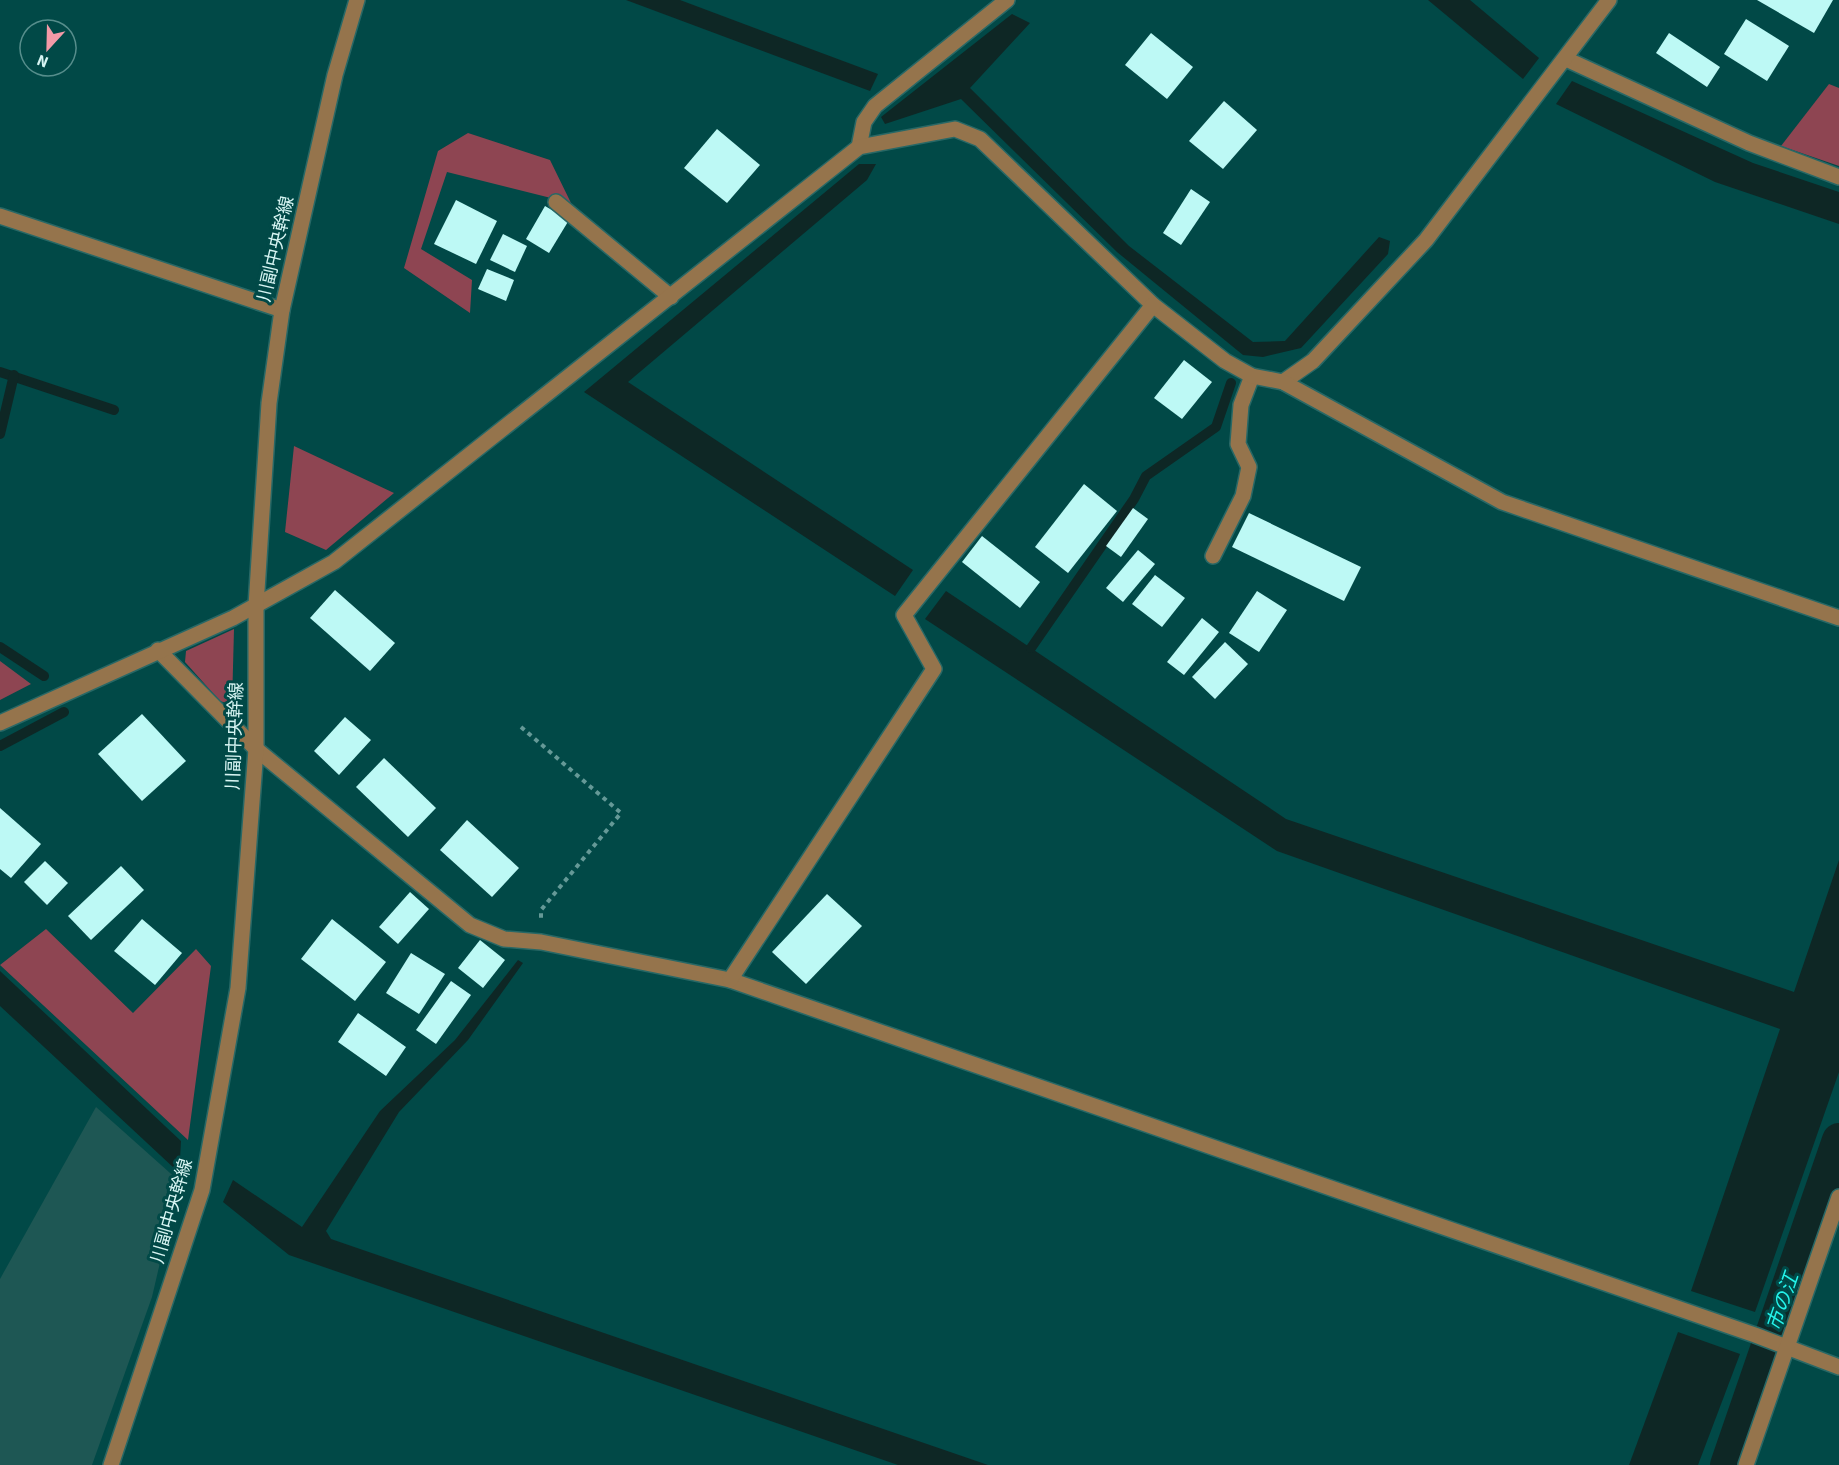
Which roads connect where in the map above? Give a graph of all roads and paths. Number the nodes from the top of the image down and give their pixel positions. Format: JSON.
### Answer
{"nodes":[{"id":1,"x":357,"y":0,"type":"edge"},
{"id":2,"x":1007,"y":0,"type":"edge"},
{"id":3,"x":1609,"y":0,"type":"edge"},
{"id":4,"x":1566,"y":60,"type":"junction"},
{"id":5,"x":859,"y":147,"type":"junction"},
{"id":6,"x":1839,"y":177,"type":"edge"},
{"id":7,"x":556,"y":202,"type":"dead end"},
{"id":8,"x":0,"y":216,"type":"edge"},
{"id":9,"x":670,"y":297,"type":"junction"},
{"id":10,"x":1153,"y":305,"type":"junction"},
{"id":11,"x":282,"y":310,"type":"junction"},
{"id":12,"x":1252,"y":376,"type":"junction"},
{"id":13,"x":1283,"y":382,"type":"junction"},
{"id":14,"x":1213,"y":556,"type":"dead end"},
{"id":15,"x":256,"y":606,"type":"junction"},
{"id":16,"x":1839,"y":618,"type":"edge"},
{"id":17,"x":158,"y":650,"type":"junction"},
{"id":18,"x":0,"y":723,"type":"edge"},
{"id":19,"x":521,"y":727,"type":"dead end"},
{"id":20,"x":256,"y":749,"type":"junction"},
{"id":21,"x":541,"y":942,"type":"junction"},
{"id":22,"x":730,"y":980,"type":"junction"},
{"id":23,"x":1839,"y":1197,"type":"edge"},
{"id":24,"x":1788,"y":1347,"type":"junction"},
{"id":25,"x":1839,"y":1367,"type":"edge"},
{"id":26,"x":111,"y":1465,"type":"edge"},
{"id":27,"x":1746,"y":1465,"type":"edge"}],
"edges":[{"from":1,"to":11,"type":"street","name":"川副中央幹線"},
{"from":2,"to":5,"type":"street"},
{"from":3,"to":4,"type":"street"},
{"from":4,"to":6,"type":"street"},
{"from":4,"to":13,"type":"street"},
{"from":5,"to":9,"type":"street"},
{"from":5,"to":10,"type":"street"},
{"from":7,"to":9,"type":"street"},
{"from":8,"to":11,"type":"street"},
{"from":9,"to":15,"type":"street"},
{"from":10,"to":12,"type":"street"},
{"from":10,"to":22,"type":"street"},
{"from":11,"to":15,"type":"street","name":"川副中央幹線"},
{"from":12,"to":13,"type":"street"},
{"from":12,"to":14,"type":"street"},
{"from":13,"to":16,"type":"street"},
{"from":15,"to":17,"type":"street"},
{"from":15,"to":20,"type":"street","name":"川副中央幹線"},
{"from":17,"to":18,"type":"street"},
{"from":17,"to":20,"type":"street"},
{"from":19,"to":21,"type":"path"},
{"from":20,"to":21,"type":"street"},
{"from":20,"to":26,"type":"street","name":"川副中央幹線"},
{"from":21,"to":22,"type":"street"},
{"from":22,"to":24,"type":"street"},
{"from":23,"to":24,"type":"street"},
{"from":24,"to":25,"type":"street"},
{"from":24,"to":27,"type":"street"}]}
